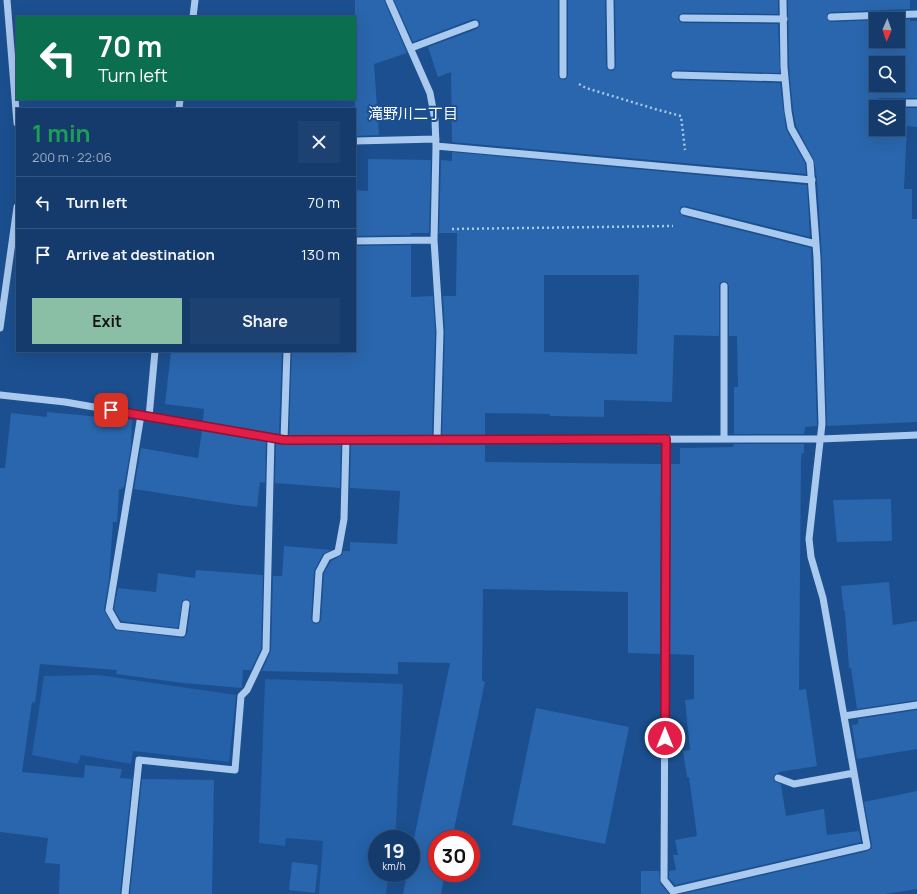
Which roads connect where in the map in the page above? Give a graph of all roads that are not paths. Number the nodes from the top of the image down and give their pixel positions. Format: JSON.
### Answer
{"nodes":[{"id":1,"x":7,"y":0,"type":"edge"},
{"id":2,"x":195,"y":0,"type":"edge"},
{"id":3,"x":389,"y":0,"type":"edge"},
{"id":4,"x":563,"y":0,"type":"edge"},
{"id":5,"x":610,"y":0,"type":"edge"},
{"id":6,"x":783,"y":0,"type":"edge"},
{"id":7,"x":917,"y":14,"type":"edge"},
{"id":8,"x":193,"y":16,"type":"edge"},
{"id":9,"x":831,"y":17,"type":"dead end"},
{"id":10,"x":683,"y":18,"type":"dead end"},
{"id":11,"x":784,"y":19,"type":"junction"},
{"id":12,"x":475,"y":24,"type":"dead end"},
{"id":13,"x":411,"y":48,"type":"junction"},
{"id":14,"x":611,"y":66,"type":"dead end"},
{"id":15,"x":563,"y":75,"type":"road end"},
{"id":16,"x":675,"y":75,"type":"dead end"},
{"id":17,"x":785,"y":78,"type":"junction"},
{"id":18,"x":905,"y":103,"type":"edge"},
{"id":19,"x":917,"y":103,"type":"edge"},
{"id":20,"x":16,"y":111,"type":"edge"},
{"id":21,"x":356,"y":141,"type":"edge"},
{"id":22,"x":436,"y":143,"type":"junction"},
{"id":23,"x":812,"y":180,"type":"junction"},
{"id":24,"x":684,"y":211,"type":"dead end"},
{"id":25,"x":16,"y":214,"type":"edge"},
{"id":26,"x":434,"y":240,"type":"junction"},
{"id":27,"x":356,"y":242,"type":"edge"},
{"id":28,"x":816,"y":244,"type":"junction"},
{"id":29,"x":724,"y":286,"type":"dead end"},
{"id":30,"x":0,"y":328,"type":"edge"},
{"id":31,"x":156,"y":352,"type":"edge"},
{"id":32,"x":288,"y":352,"type":"edge"},
{"id":33,"x":0,"y":395,"type":"edge"},
{"id":34,"x":141,"y":415,"type":"junction"},
{"id":35,"x":150,"y":417,"type":"junction"},
{"id":36,"x":917,"y":435,"type":"edge"},
{"id":37,"x":271,"y":438,"type":"junction"},
{"id":38,"x":437,"y":439,"type":"junction"},
{"id":39,"x":666,"y":439,"type":"junction"},
{"id":40,"x":724,"y":439,"type":"junction"},
{"id":41,"x":821,"y":439,"type":"junction"},
{"id":42,"x":284,"y":440,"type":"junction"},
{"id":43,"x":346,"y":440,"type":"junction"},
{"id":44,"x":186,"y":604,"type":"dead end"},
{"id":45,"x":316,"y":619,"type":"dead end"},
{"id":46,"x":917,"y":705,"type":"edge"},
{"id":47,"x":844,"y":716,"type":"junction"},
{"id":48,"x":854,"y":773,"type":"junction"},
{"id":49,"x":778,"y":778,"type":"dead end"},
{"id":50,"x":674,"y":893,"type":"edge"},
{"id":51,"x":125,"y":894,"type":"edge"}],
"edges":[{"from":1,"to":20,"type":"street"},
{"from":2,"to":8,"type":"street"},
{"from":3,"to":13,"type":"street"},
{"from":4,"to":15,"type":"street"},
{"from":5,"to":14,"type":"street"},
{"from":6,"to":11,"type":"street"},
{"from":7,"to":9,"type":"street"},
{"from":10,"to":11,"type":"street"},
{"from":11,"to":17,"type":"street"},
{"from":12,"to":13,"type":"street"},
{"from":13,"to":22,"type":"street"},
{"from":16,"to":17,"type":"street"},
{"from":17,"to":23,"type":"street"},
{"from":18,"to":19,"type":"street"},
{"from":21,"to":22,"type":"street"},
{"from":22,"to":23,"type":"street"},
{"from":22,"to":26,"type":"street"},
{"from":23,"to":28,"type":"street"},
{"from":24,"to":28,"type":"street"},
{"from":25,"to":30,"type":"street"},
{"from":26,"to":27,"type":"street"},
{"from":26,"to":38,"type":"street"},
{"from":28,"to":41,"type":"street"},
{"from":29,"to":40,"type":"street"},
{"from":31,"to":35,"type":"street"},
{"from":32,"to":42,"type":"street"},
{"from":33,"to":34,"type":"street"},
{"from":34,"to":35,"type":"street"},
{"from":34,"to":44,"type":"street"},
{"from":35,"to":37,"type":"street"},
{"from":36,"to":41,"type":"street"},
{"from":37,"to":42,"type":"street"},
{"from":37,"to":51,"type":"street"},
{"from":38,"to":39,"type":"street"},
{"from":38,"to":43,"type":"street"},
{"from":39,"to":40,"type":"street"},
{"from":39,"to":50,"type":"street"},
{"from":40,"to":41,"type":"street"},
{"from":41,"to":47,"type":"street"},
{"from":42,"to":43,"type":"street"},
{"from":43,"to":45,"type":"street"},
{"from":46,"to":47,"type":"street"},
{"from":47,"to":48,"type":"street"},
{"from":48,"to":49,"type":"street"},
{"from":48,"to":50,"type":"street"}]}
